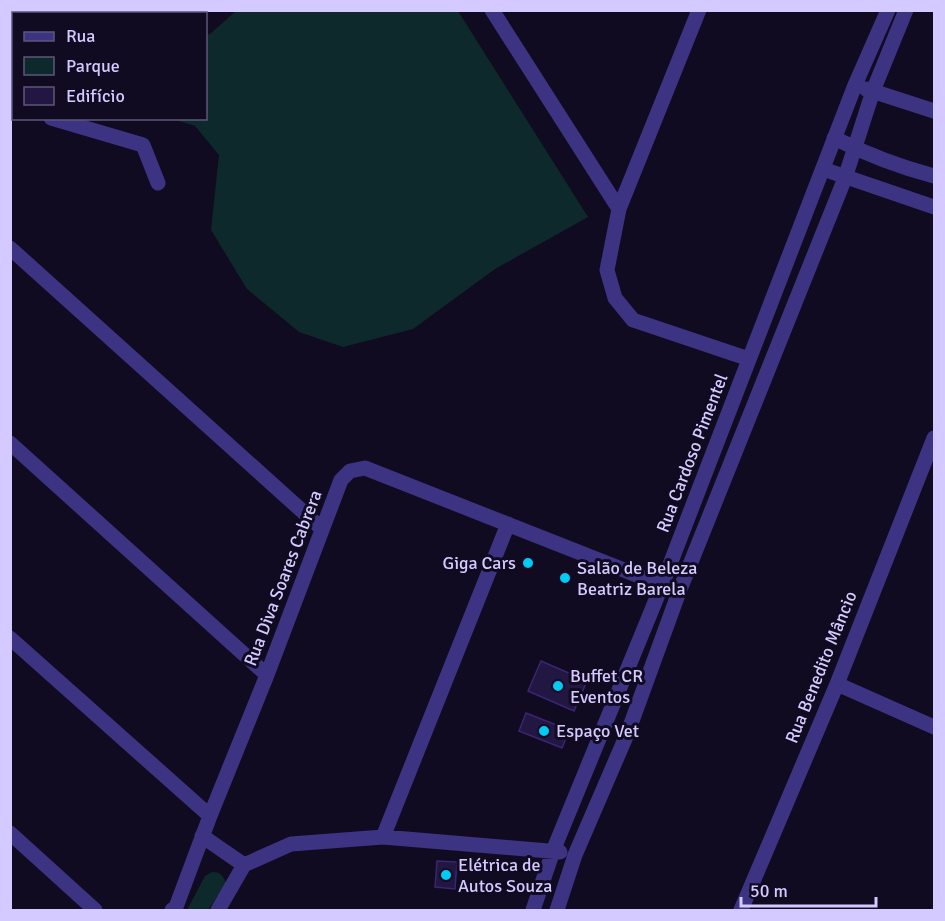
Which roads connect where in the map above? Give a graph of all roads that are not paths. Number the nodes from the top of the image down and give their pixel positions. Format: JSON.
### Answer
{"nodes":[{"id":1,"x":492,"y":10,"type":"edge"},
{"id":2,"x":888,"y":10,"type":"edge"},
{"id":3,"x":906,"y":10,"type":"edge"},
{"id":4,"x":697,"y":12,"type":"edge"},
{"id":5,"x":855,"y":85,"type":"junction"},
{"id":6,"x":873,"y":91,"type":"junction"},
{"id":7,"x":934,"y":111,"type":"edge"},
{"id":8,"x":58,"y":120,"type":"edge"},
{"id":9,"x":834,"y":138,"type":"junction"},
{"id":10,"x":855,"y":148,"type":"junction"},
{"id":11,"x":823,"y":170,"type":"junction"},
{"id":12,"x":934,"y":176,"type":"edge"},
{"id":13,"x":845,"y":178,"type":"junction"},
{"id":14,"x":158,"y":183,"type":"dead end"},
{"id":15,"x":934,"y":207,"type":"edge"},
{"id":16,"x":619,"y":209,"type":"junction"},
{"id":17,"x":10,"y":248,"type":"edge"},
{"id":18,"x":749,"y":358,"type":"junction"},
{"id":19,"x":934,"y":438,"type":"edge"},
{"id":20,"x":10,"y":443,"type":"edge"},
{"id":21,"x":508,"y":524,"type":"junction"},
{"id":22,"x":321,"y":528,"type":"junction"},
{"id":23,"x":662,"y":585,"type":"junction"},
{"id":24,"x":10,"y":638,"type":"edge"},
{"id":25,"x":267,"y":675,"type":"junction"},
{"id":26,"x":837,"y":684,"type":"junction"},
{"id":27,"x":934,"y":727,"type":"edge"},
{"id":28,"x":210,"y":816,"type":"junction"},
{"id":29,"x":10,"y":833,"type":"edge"},
{"id":30,"x":202,"y":836,"type":"junction"},
{"id":31,"x":383,"y":837,"type":"junction"},
{"id":32,"x":553,"y":851,"type":"junction"},
{"id":33,"x":575,"y":855,"type":"junction"},
{"id":34,"x":244,"y":865,"type":"junction"},
{"id":35,"x":95,"y":910,"type":"edge"},
{"id":36,"x":172,"y":910,"type":"edge"},
{"id":37,"x":218,"y":910,"type":"edge"},
{"id":38,"x":533,"y":910,"type":"edge"},
{"id":39,"x":557,"y":910,"type":"edge"},
{"id":40,"x":741,"y":910,"type":"edge"}],
"edges":[{"from":1,"to":16,"type":"street"},
{"from":2,"to":5,"type":"street","name":"Rua Cardoso Pimentel"},
{"from":3,"to":6,"type":"street"},
{"from":4,"to":16,"type":"street"},
{"from":5,"to":6,"type":"street"},
{"from":5,"to":9,"type":"street","name":"Rua Cardoso Pimentel"},
{"from":6,"to":7,"type":"street"},
{"from":6,"to":10,"type":"street"},
{"from":8,"to":14,"type":"street"},
{"from":9,"to":10,"type":"street"},
{"from":9,"to":11,"type":"street","name":"Rua Cardoso Pimentel"},
{"from":10,"to":12,"type":"street"},
{"from":10,"to":13,"type":"street"},
{"from":11,"to":13,"type":"street"},
{"from":11,"to":18,"type":"street","name":"Rua Cardoso Pimentel"},
{"from":13,"to":15,"type":"street"},
{"from":13,"to":33,"type":"street"},
{"from":16,"to":18,"type":"street"},
{"from":17,"to":22,"type":"street"},
{"from":18,"to":23,"type":"street","name":"Rua Cardoso Pimentel"},
{"from":19,"to":26,"type":"street","name":"Rua Benedito Mâncio"},
{"from":20,"to":25,"type":"street"},
{"from":21,"to":22,"type":"street","name":"Rua Diva Soares Cabrera"},
{"from":21,"to":23,"type":"street","name":"Rua Diva Soares Cabrera"},
{"from":21,"to":31,"type":"street"},
{"from":22,"to":25,"type":"street","name":"Rua Diva Soares Cabrera"},
{"from":23,"to":32,"type":"street","name":"Rua Cardoso Pimentel"},
{"from":24,"to":28,"type":"street"},
{"from":25,"to":28,"type":"street","name":"Rua Diva Soares Cabrera"},
{"from":26,"to":27,"type":"street"},
{"from":26,"to":40,"type":"street","name":"Rua Benedito Mâncio"},
{"from":28,"to":30,"type":"street","name":"Rua Diva Soares Cabrera"},
{"from":29,"to":35,"type":"street"},
{"from":30,"to":34,"type":"street"},
{"from":30,"to":36,"type":"street","name":"Rua Diva Soares Cabrera"},
{"from":31,"to":32,"type":"street"},
{"from":31,"to":34,"type":"street"},
{"from":32,"to":33,"type":"street"},
{"from":32,"to":38,"type":"street","name":"Rua Cardoso Pimentel"},
{"from":33,"to":39,"type":"street"},
{"from":34,"to":37,"type":"street"}]}
